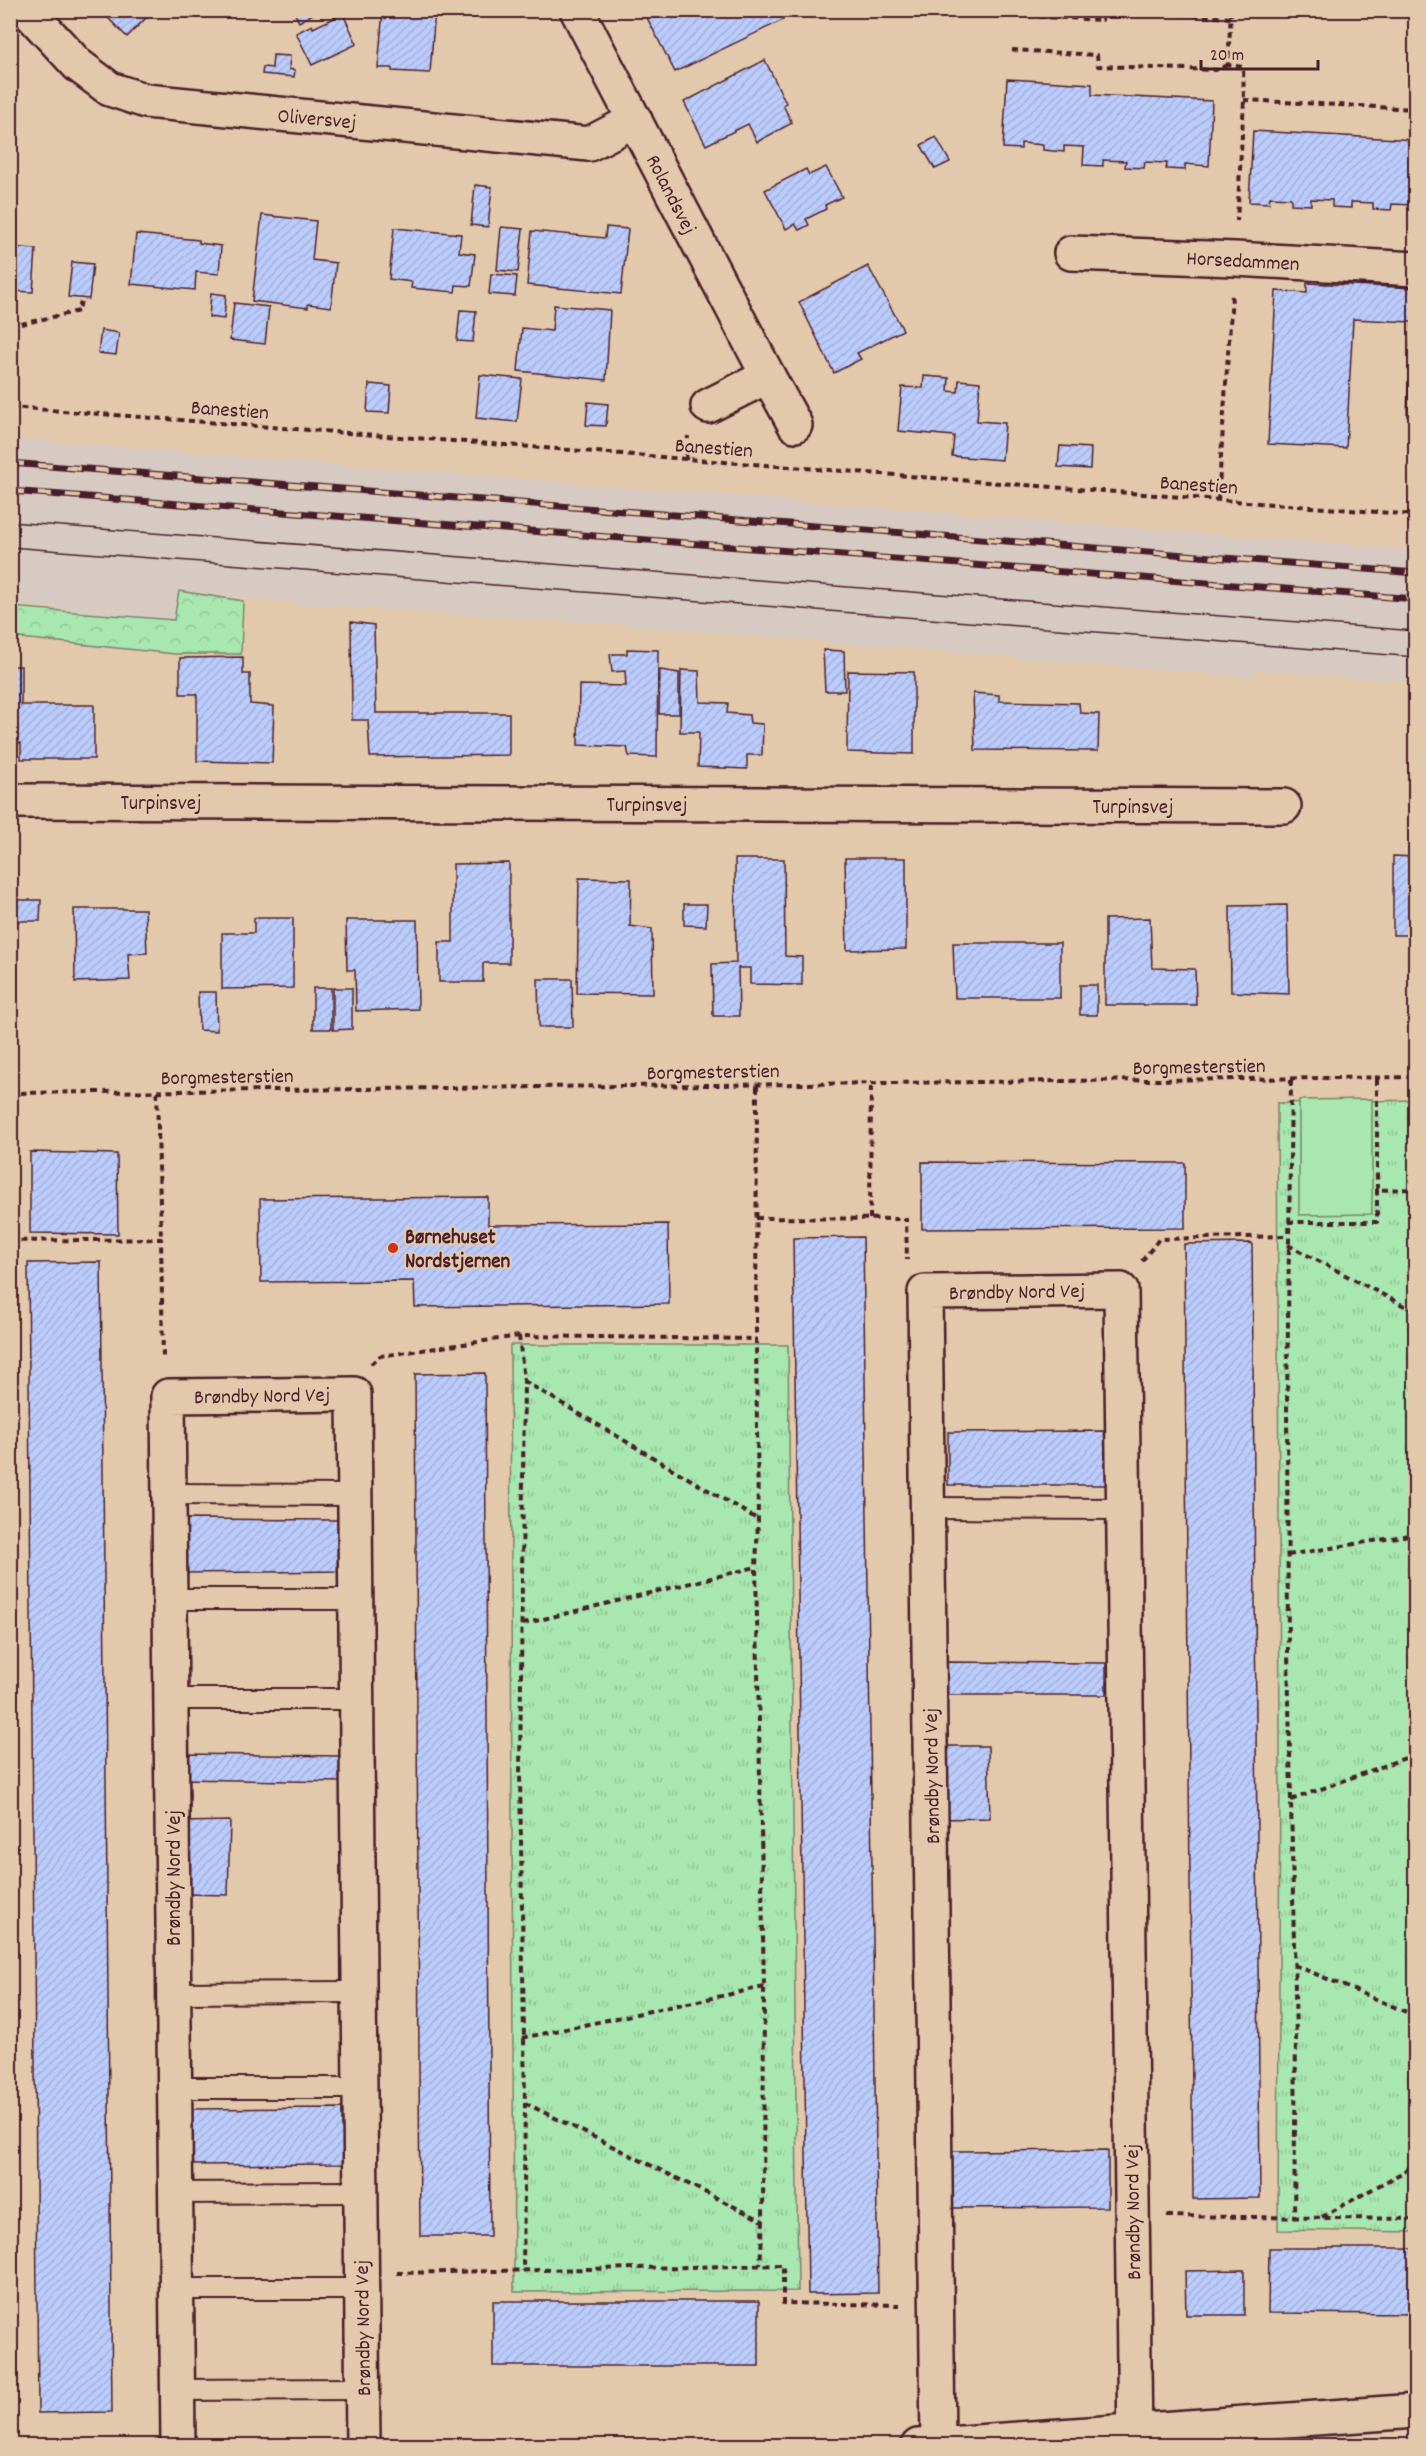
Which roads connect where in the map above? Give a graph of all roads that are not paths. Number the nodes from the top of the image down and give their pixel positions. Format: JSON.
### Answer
{"nodes":[{"id":1,"x":27,"y":10,"type":"edge"},
{"id":2,"x":577,"y":10,"type":"edge"},
{"id":3,"x":635,"y":120,"type":"junction"},
{"id":4,"x":1071,"y":253,"type":"dead end"},
{"id":5,"x":1416,"y":269,"type":"edge"},
{"id":6,"x":768,"y":376,"type":"junction"},
{"id":7,"x":708,"y":406,"type":"dead end"},
{"id":8,"x":795,"y":425,"type":"dead end"},
{"id":9,"x":10,"y":801,"type":"edge"},
{"id":10,"x":1284,"y":806,"type":"dead end"},
{"id":11,"x":169,"y":1494,"type":"junction"},
{"id":12,"x":355,"y":1495,"type":"junction"},
{"id":13,"x":928,"y":1508,"type":"junction"},
{"id":14,"x":1124,"y":1509,"type":"junction"},
{"id":15,"x":170,"y":1599,"type":"junction"},
{"id":16,"x":356,"y":1599,"type":"junction"},
{"id":17,"x":171,"y":1699,"type":"junction"},
{"id":18,"x":357,"y":1699,"type":"junction"},
{"id":19,"x":359,"y":1992,"type":"junction"},
{"id":20,"x":174,"y":1993,"type":"junction"},
{"id":21,"x":175,"y":2088,"type":"junction"},
{"id":22,"x":360,"y":2088,"type":"junction"},
{"id":23,"x":361,"y":2192,"type":"junction"},
{"id":24,"x":176,"y":2193,"type":"junction"},
{"id":25,"x":362,"y":2282,"type":"junction"},
{"id":26,"x":176,"y":2289,"type":"junction"},
{"id":27,"x":363,"y":2389,"type":"junction"},
{"id":28,"x":177,"y":2390,"type":"junction"},
{"id":29,"x":1416,"y":2411,"type":"edge"},
{"id":30,"x":1135,"y":2438,"type":"edge"},
{"id":31,"x":178,"y":2445,"type":"edge"},
{"id":32,"x":363,"y":2445,"type":"edge"},
{"id":33,"x":932,"y":2445,"type":"edge"}],
"edges":[{"from":1,"to":3,"type":"street","name":"Oliversvej"},
{"from":2,"to":3,"type":"street","name":"Rolandsvej"},
{"from":3,"to":6,"type":"street","name":"Rolandsvej"},
{"from":4,"to":5,"type":"street","name":"Horsedammen"},
{"from":6,"to":7,"type":"street"},
{"from":6,"to":8,"type":"street","name":"Rolandsvej"},
{"from":9,"to":10,"type":"street","name":"Turpinsvej"},
{"from":11,"to":12,"type":"lane"},
{"from":11,"to":12,"type":"street","name":"Brøndby Nord Vej"},
{"from":11,"to":15,"type":"street","name":"Brøndby Nord Vej"},
{"from":12,"to":16,"type":"street","name":"Brøndby Nord Vej"},
{"from":13,"to":14,"type":"lane"},
{"from":13,"to":14,"type":"street","name":"Brøndby Nord Vej"},
{"from":13,"to":33,"type":"street","name":"Brøndby Nord Vej"},
{"from":14,"to":30,"type":"street","name":"Brøndby Nord Vej"},
{"from":15,"to":16,"type":"lane"},
{"from":15,"to":17,"type":"street","name":"Brøndby Nord Vej"},
{"from":16,"to":18,"type":"street","name":"Brøndby Nord Vej"},
{"from":17,"to":18,"type":"lane"},
{"from":17,"to":20,"type":"street","name":"Brøndby Nord Vej"},
{"from":18,"to":19,"type":"street","name":"Brøndby Nord Vej"},
{"from":19,"to":20,"type":"lane"},
{"from":19,"to":22,"type":"street","name":"Brøndby Nord Vej"},
{"from":20,"to":21,"type":"street","name":"Brøndby Nord Vej"},
{"from":21,"to":22,"type":"lane"},
{"from":21,"to":24,"type":"street","name":"Brøndby Nord Vej"},
{"from":22,"to":23,"type":"street","name":"Brøndby Nord Vej"},
{"from":23,"to":24,"type":"lane"},
{"from":23,"to":25,"type":"street","name":"Brøndby Nord Vej"},
{"from":24,"to":26,"type":"street","name":"Brøndby Nord Vej"},
{"from":25,"to":26,"type":"lane"},
{"from":25,"to":27,"type":"street","name":"Brøndby Nord Vej"},
{"from":26,"to":28,"type":"street","name":"Brøndby Nord Vej"},
{"from":27,"to":28,"type":"lane"},
{"from":27,"to":32,"type":"street","name":"Brøndby Nord Vej"},
{"from":28,"to":31,"type":"street","name":"Brøndby Nord Vej"},
{"from":29,"to":30,"type":"street","name":"Brøndby Nord Vej"},
{"from":30,"to":33,"type":"street","name":"Brøndby Nord Vej"}]}
